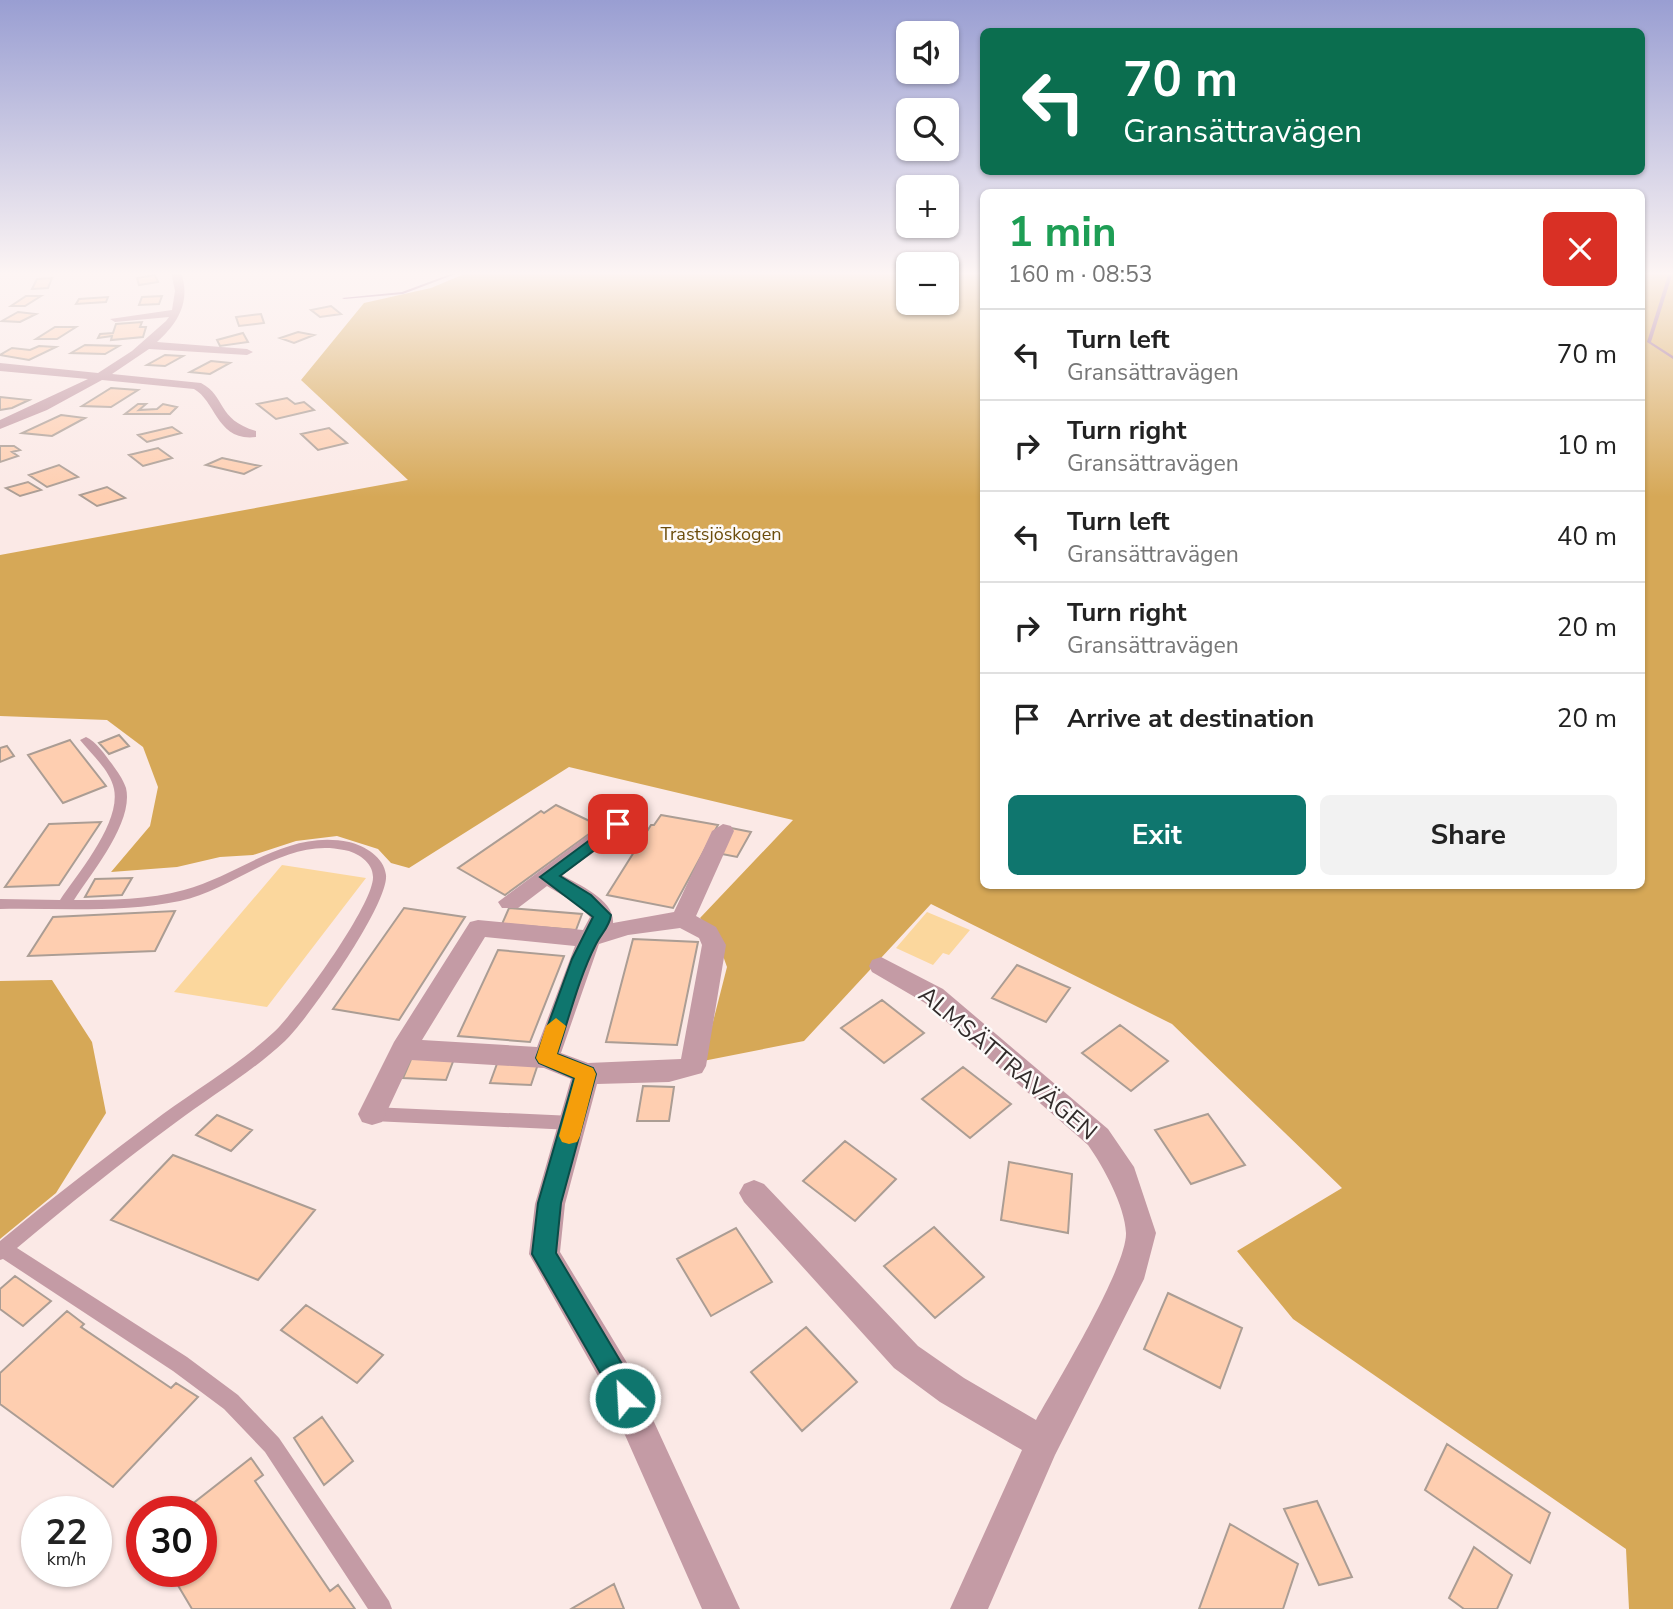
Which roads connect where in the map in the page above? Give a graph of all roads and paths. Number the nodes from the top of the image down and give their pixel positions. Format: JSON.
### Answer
{"nodes":[{"id":1,"x":143,"y":347,"type":"edge"},
{"id":2,"x":176,"y":347,"type":"edge"},
{"id":3,"x":247,"y":352,"type":"dead end"},
{"id":4,"x":0,"y":367,"type":"edge"},
{"id":5,"x":99,"y":376,"type":"junction"},
{"id":6,"x":0,"y":425,"type":"edge"},
{"id":7,"x":251,"y":434,"type":"dead end"},
{"id":8,"x":86,"y":740,"type":"dead end"},
{"id":9,"x":618,"y":824,"type":"dead end"},
{"id":10,"x":723,"y":831,"type":"dead end"},
{"id":11,"x":548,"y":877,"type":"junction"},
{"id":12,"x":510,"y":902,"type":"dead end"},
{"id":13,"x":65,"y":903,"type":"junction"},
{"id":14,"x":0,"y":904,"type":"edge"},
{"id":15,"x":683,"y":919,"type":"junction"},
{"id":16,"x":589,"y":939,"type":"junction"},
{"id":17,"x":881,"y":966,"type":"dead end"},
{"id":18,"x":403,"y":1049,"type":"junction"},
{"id":19,"x":546,"y":1058,"type":"junction"},
{"id":20,"x":586,"y":1074,"type":"junction"},
{"id":21,"x":372,"y":1114,"type":"joint"},
{"id":22,"x":573,"y":1123,"type":"junction"},
{"id":23,"x":754,"y":1193,"type":"dead end"},
{"id":24,"x":2,"y":1250,"type":"edge"},
{"id":25,"x":1043,"y":1443,"type":"junction"},
{"id":26,"x":381,"y":1609,"type":"edge"},
{"id":27,"x":721,"y":1609,"type":"edge"},
{"id":28,"x":969,"y":1609,"type":"edge"}],
"edges":[{"from":1,"to":5,"type":"street"},
{"from":2,"to":3,"type":"street"},
{"from":4,"to":5,"type":"street"},
{"from":5,"to":6,"type":"street"},
{"from":5,"to":7,"type":"street"},
{"from":8,"to":13,"type":"lane"},
{"from":9,"to":11,"type":"street"},
{"from":10,"to":15,"type":"street"},
{"from":11,"to":12,"type":"street"},
{"from":11,"to":16,"type":"street"},
{"from":13,"to":14,"type":"lane"},
{"from":13,"to":24,"type":"lane"},
{"from":15,"to":16,"type":"street"},
{"from":15,"to":20,"type":"street"},
{"from":16,"to":18,"type":"street"},
{"from":16,"to":19,"type":"street"},
{"from":17,"to":25,"type":"street","name":"ALMSÄTTRAVÄGEN"},
{"from":18,"to":19,"type":"street"},
{"from":18,"to":21,"type":"street"},
{"from":19,"to":20,"type":"street"},
{"from":20,"to":22,"type":"street"},
{"from":21,"to":22,"type":"lane"},
{"from":22,"to":27,"type":"street"},
{"from":23,"to":25,"type":"street"},
{"from":24,"to":26,"type":"lane"},
{"from":25,"to":28,"type":"street","name":"ALMSÄTTRAVÄGEN"}]}
